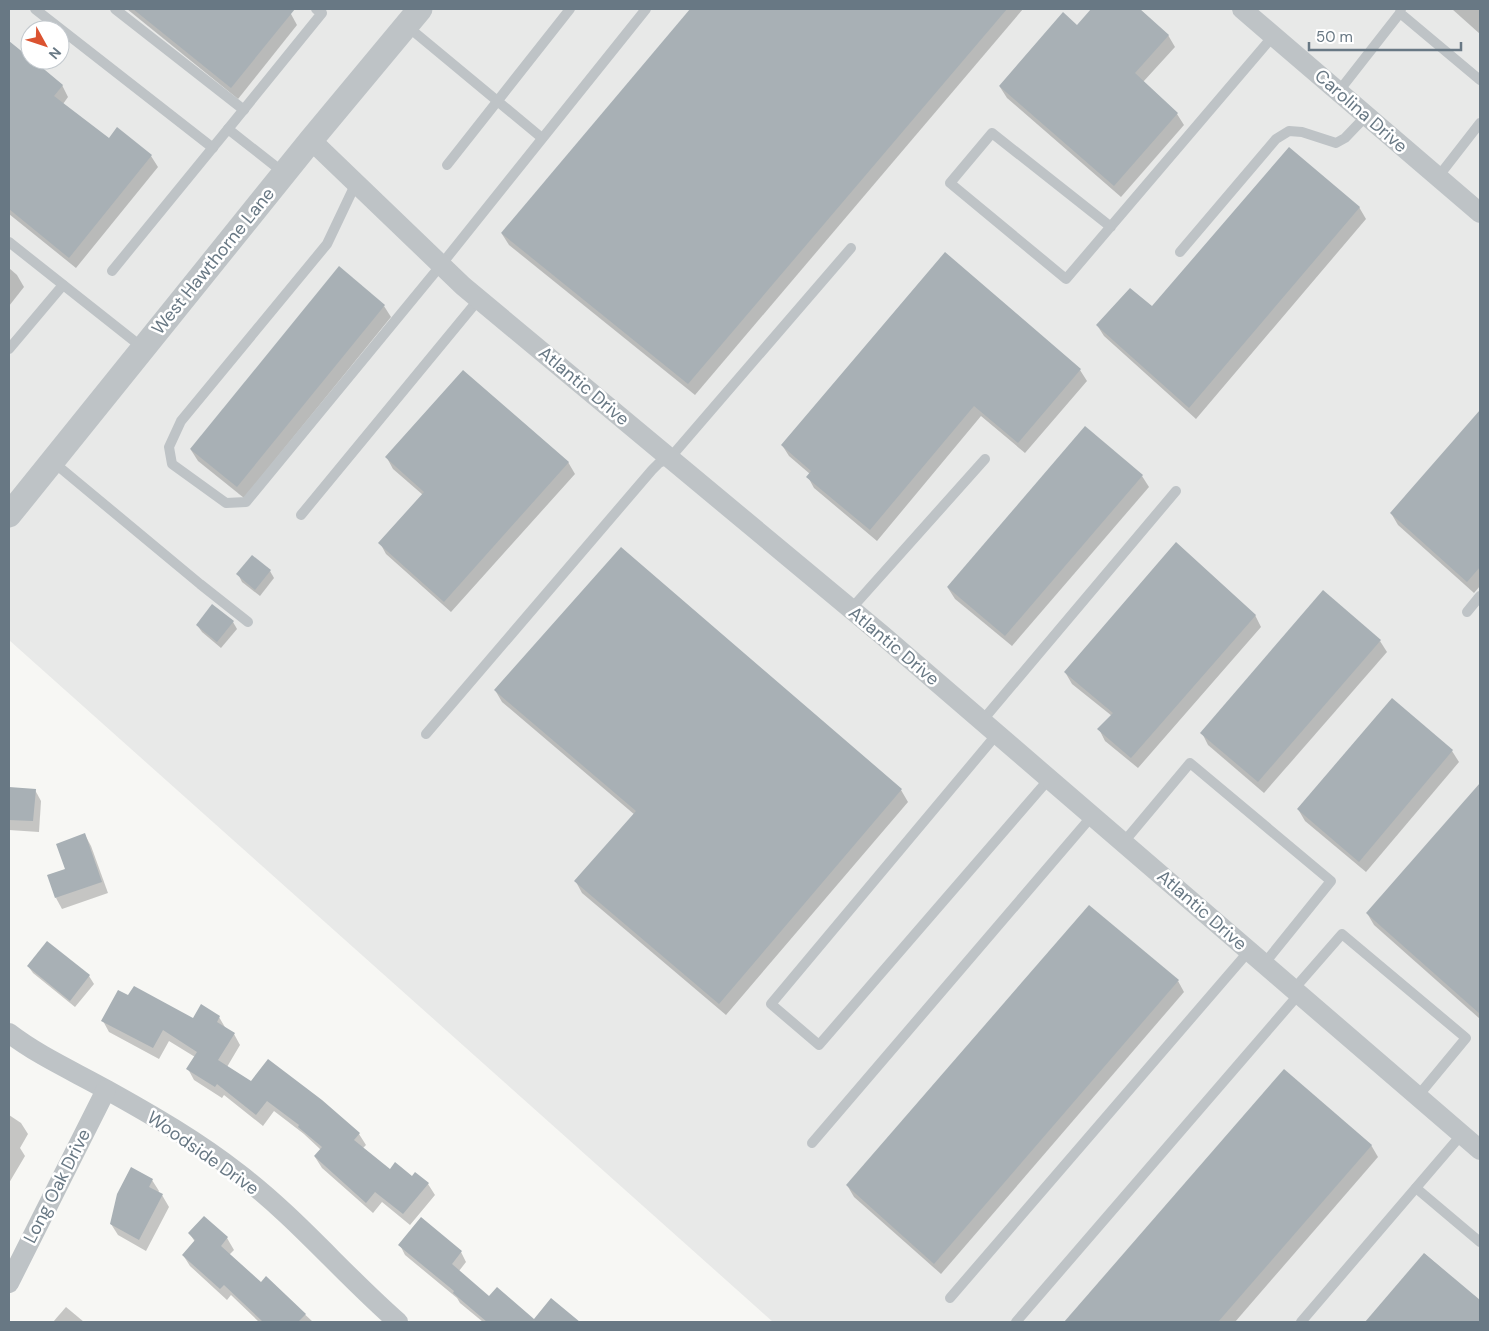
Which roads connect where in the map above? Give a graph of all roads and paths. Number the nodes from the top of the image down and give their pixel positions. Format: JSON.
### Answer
{"nodes":[{"id":1,"x":35,"y":9,"type":"edge"},
{"id":2,"x":115,"y":9,"type":"edge"},
{"id":3,"x":316,"y":9,"type":"edge"},
{"id":4,"x":570,"y":9,"type":"edge"},
{"id":5,"x":646,"y":9,"type":"edge"},
{"id":6,"x":1242,"y":9,"type":"edge"},
{"id":7,"x":1401,"y":11,"type":"edge"},
{"id":8,"x":411,"y":15,"type":"edge"},
{"id":9,"x":1274,"y":35,"type":"junction"},
{"id":10,"x":1480,"y":80,"type":"edge"},
{"id":11,"x":1339,"y":91,"type":"junction"},
{"id":12,"x":497,"y":101,"type":"junction"},
{"id":13,"x":244,"y":110,"type":"junction"},
{"id":14,"x":1366,"y":115,"type":"junction"},
{"id":15,"x":1480,"y":123,"type":"edge"},
{"id":16,"x":228,"y":129,"type":"junction"},
{"id":17,"x":542,"y":138,"type":"junction"},
{"id":18,"x":311,"y":140,"type":"junction"},
{"id":19,"x":213,"y":148,"type":"junction"},
{"id":20,"x":447,"y":165,"type":"dead end"},
{"id":21,"x":284,"y":173,"type":"junction"},
{"id":22,"x":1438,"y":177,"type":"junction"},
{"id":23,"x":356,"y":183,"type":"junction"},
{"id":24,"x":1480,"y":213,"type":"edge"},
{"id":25,"x":1111,"y":227,"type":"junction"},
{"id":26,"x":9,"y":242,"type":"edge"},
{"id":27,"x":851,"y":248,"type":"dead end"},
{"id":28,"x":1180,"y":252,"type":"dead end"},
{"id":29,"x":441,"y":264,"type":"junction"},
{"id":30,"x":112,"y":271,"type":"dead end"},
{"id":31,"x":63,"y":285,"type":"junction"},
{"id":32,"x":479,"y":299,"type":"junction"},
{"id":33,"x":143,"y":348,"type":"junction"},
{"id":34,"x":9,"y":349,"type":"edge"},
{"id":35,"x":670,"y":458,"type":"junction"},
{"id":36,"x":985,"y":459,"type":"dead end"},
{"id":37,"x":52,"y":460,"type":"junction"},
{"id":38,"x":1176,"y":491,"type":"dead end"},
{"id":39,"x":9,"y":512,"type":"edge"},
{"id":40,"x":301,"y":515,"type":"dead end"},
{"id":41,"x":1480,"y":596,"type":"edge"},
{"id":42,"x":851,"y":609,"type":"junction"},
{"id":43,"x":1467,"y":612,"type":"dead end"},
{"id":44,"x":248,"y":622,"type":"dead end"},
{"id":45,"x":982,"y":721,"type":"junction"},
{"id":46,"x":426,"y":734,"type":"dead end"},
{"id":47,"x":997,"y":734,"type":"junction"},
{"id":48,"x":1049,"y":778,"type":"junction"},
{"id":49,"x":1092,"y":816,"type":"junction"},
{"id":50,"x":1123,"y":843,"type":"junction"},
{"id":51,"x":1249,"y":951,"type":"junction"},
{"id":52,"x":1264,"y":964,"type":"junction"},
{"id":53,"x":1296,"y":991,"type":"junction"},
{"id":54,"x":9,"y":1033,"type":"edge"},
{"id":55,"x":106,"y":1090,"type":"junction"},
{"id":56,"x":1418,"y":1096,"type":"junction"},
{"id":57,"x":1462,"y":1134,"type":"junction"},
{"id":58,"x":812,"y":1143,"type":"dead end"},
{"id":59,"x":1480,"y":1150,"type":"edge"},
{"id":60,"x":1416,"y":1188,"type":"junction"},
{"id":61,"x":1480,"y":1242,"type":"edge"},
{"id":62,"x":9,"y":1283,"type":"edge"},
{"id":63,"x":950,"y":1298,"type":"dead end"},
{"id":64,"x":398,"y":1322,"type":"edge"},
{"id":65,"x":1016,"y":1322,"type":"edge"},
{"id":66,"x":1301,"y":1322,"type":"edge"}],
"edges":[{"from":1,"to":19,"type":"lane"},
{"from":2,"to":13,"type":"lane"},
{"from":3,"to":13,"type":"lane"},
{"from":4,"to":12,"type":"lane"},
{"from":5,"to":17,"type":"lane"},
{"from":6,"to":9,"type":"street","name":"Carolina Drive"},
{"from":7,"to":10,"type":"lane"},
{"from":7,"to":11,"type":"lane"},
{"from":8,"to":12,"type":"lane"},
{"from":8,"to":18,"type":"street","name":"West Hawthorne Lane"},
{"from":9,"to":11,"type":"street","name":"Carolina Drive"},
{"from":9,"to":25,"type":"lane"},
{"from":11,"to":14,"type":"street","name":"Carolina Drive"},
{"from":12,"to":17,"type":"lane"},
{"from":12,"to":20,"type":"lane"},
{"from":13,"to":16,"type":"lane"},
{"from":14,"to":22,"type":"street","name":"Carolina Drive"},
{"from":14,"to":28,"type":"lane"},
{"from":15,"to":22,"type":"lane"},
{"from":16,"to":19,"type":"lane"},
{"from":16,"to":21,"type":"lane"},
{"from":17,"to":29,"type":"lane"},
{"from":18,"to":21,"type":"street","name":"West Hawthorne Lane"},
{"from":18,"to":23,"type":"street","name":"Atlantic Drive"},
{"from":19,"to":30,"type":"lane"},
{"from":21,"to":33,"type":"street","name":"West Hawthorne Lane"},
{"from":22,"to":24,"type":"street","name":"Carolina Drive"},
{"from":23,"to":29,"type":"street","name":"Atlantic Drive"},
{"from":23,"to":29,"type":"lane"},
{"from":25,"to":25,"type":"lane"},
{"from":26,"to":31,"type":"lane"},
{"from":27,"to":35,"type":"lane"},
{"from":29,"to":32,"type":"street","name":"Atlantic Drive"},
{"from":31,"to":33,"type":"lane"},
{"from":31,"to":34,"type":"lane"},
{"from":32,"to":35,"type":"street","name":"Atlantic Drive"},
{"from":32,"to":40,"type":"lane"},
{"from":33,"to":37,"type":"street","name":"West Hawthorne Lane"},
{"from":35,"to":42,"type":"street","name":"Atlantic Drive"},
{"from":35,"to":46,"type":"lane"},
{"from":36,"to":42,"type":"lane"},
{"from":37,"to":39,"type":"street","name":"West Hawthorne Lane"},
{"from":37,"to":44,"type":"lane"},
{"from":38,"to":45,"type":"lane"},
{"from":41,"to":43,"type":"lane"},
{"from":42,"to":45,"type":"street","name":"Atlantic Drive"},
{"from":45,"to":47,"type":"street","name":"Atlantic Drive"},
{"from":47,"to":48,"type":"street","name":"Atlantic Drive"},
{"from":47,"to":48,"type":"lane"},
{"from":48,"to":49,"type":"street","name":"Atlantic Drive"},
{"from":49,"to":50,"type":"street","name":"Atlantic Drive"},
{"from":49,"to":58,"type":"lane"},
{"from":50,"to":51,"type":"street","name":"Atlantic Drive"},
{"from":50,"to":52,"type":"lane"},
{"from":51,"to":52,"type":"street","name":"Atlantic Drive"},
{"from":51,"to":63,"type":"lane"},
{"from":52,"to":53,"type":"street","name":"Atlantic Drive"},
{"from":53,"to":56,"type":"street","name":"Atlantic Drive"},
{"from":53,"to":56,"type":"lane"},
{"from":53,"to":65,"type":"lane"},
{"from":54,"to":55,"type":"street","name":"Woodside Drive"},
{"from":55,"to":62,"type":"street","name":"Long Oak Drive"},
{"from":55,"to":64,"type":"street","name":"Woodside Drive"},
{"from":56,"to":57,"type":"street","name":"Atlantic Drive"},
{"from":57,"to":59,"type":"street","name":"Atlantic Drive"},
{"from":57,"to":60,"type":"lane"},
{"from":60,"to":61,"type":"lane"},
{"from":60,"to":66,"type":"lane"}]}
